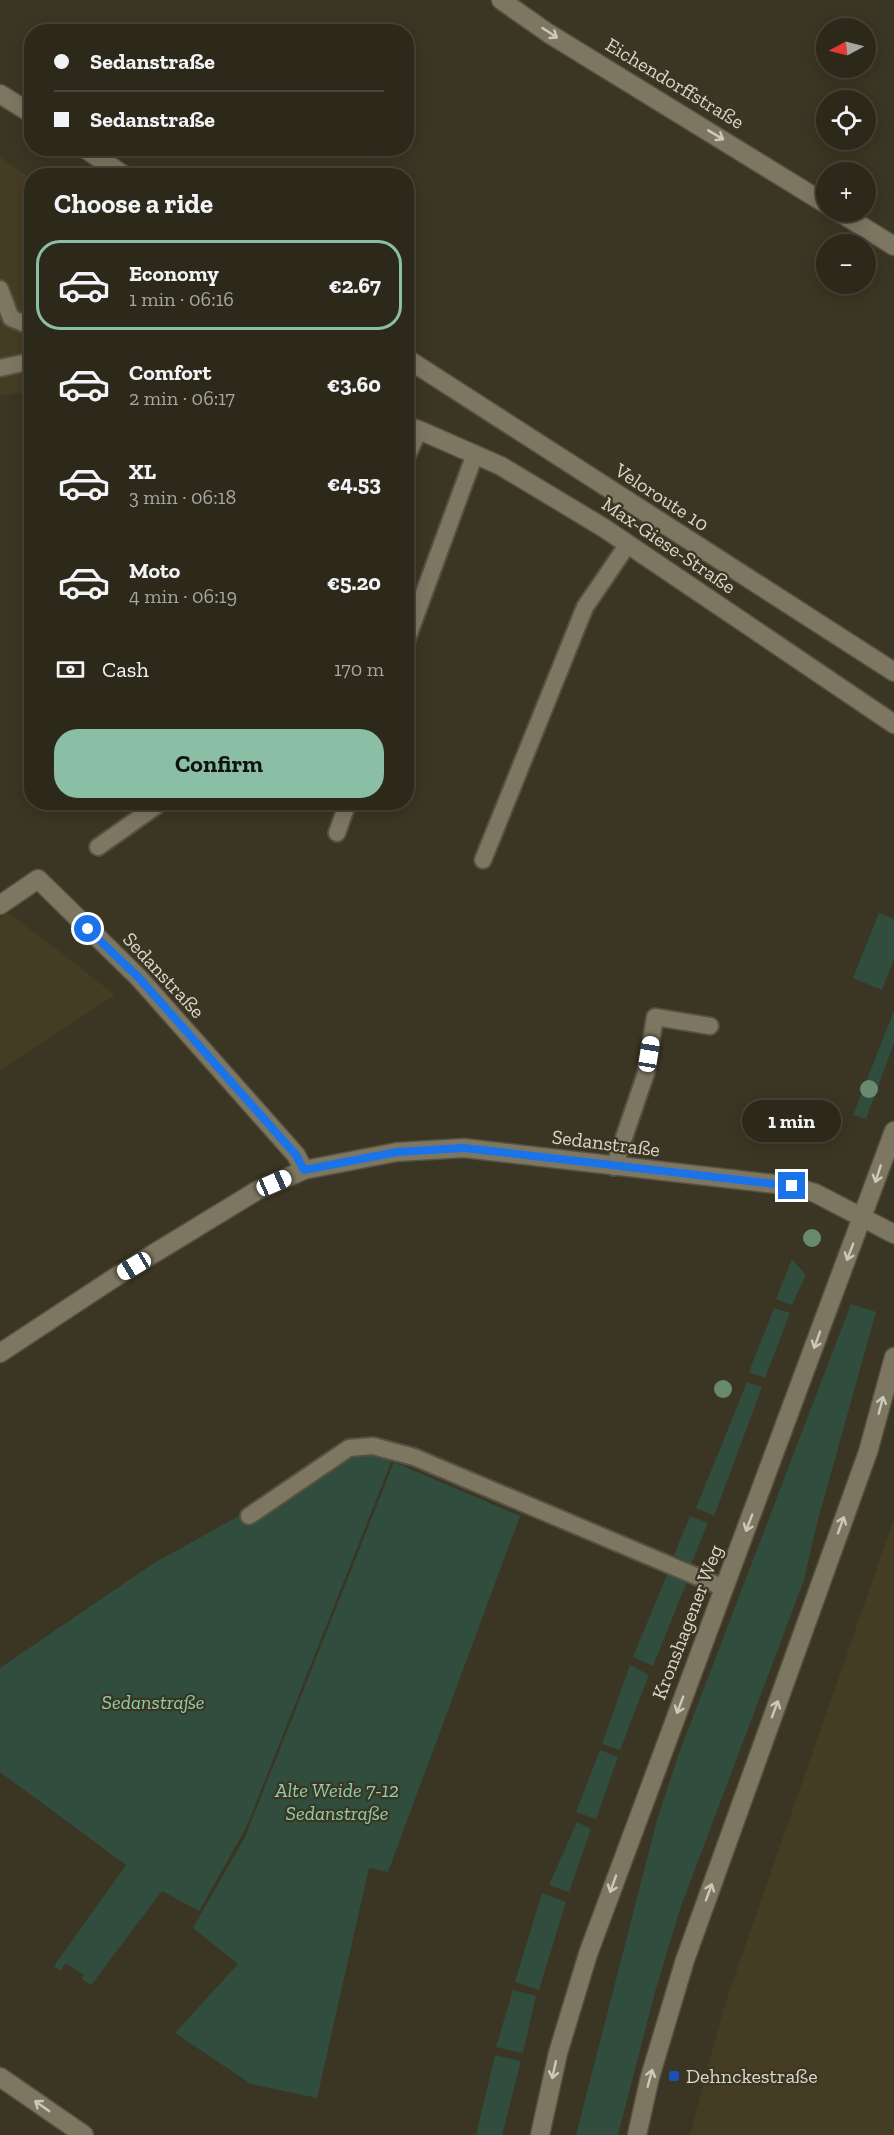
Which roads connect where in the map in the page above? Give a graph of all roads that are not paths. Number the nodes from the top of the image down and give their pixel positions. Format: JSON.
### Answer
{"nodes":[{"id":1,"x":501,"y":0,"type":"edge"},
{"id":2,"x":0,"y":94,"type":"edge"},
{"id":3,"x":24,"y":109,"type":"edge"},
{"id":4,"x":96,"y":156,"type":"edge"},
{"id":5,"x":113,"y":168,"type":"edge"},
{"id":6,"x":816,"y":198,"type":"edge"},
{"id":7,"x":855,"y":222,"type":"edge"},
{"id":8,"x":894,"y":246,"type":"edge"},
{"id":9,"x":0,"y":289,"type":"edge"},
{"id":10,"x":24,"y":324,"type":"edge"},
{"id":11,"x":24,"y":363,"type":"edge"},
{"id":12,"x":414,"y":363,"type":"edge"},
{"id":13,"x":0,"y":368,"type":"edge"},
{"id":14,"x":414,"y":428,"type":"edge"},
{"id":15,"x":475,"y":454,"type":"junction"},
{"id":16,"x":628,"y":544,"type":"junction"},
{"id":17,"x":414,"y":620,"type":"edge"},
{"id":18,"x":894,"y":672,"type":"edge"},
{"id":19,"x":894,"y":724,"type":"edge"},
{"id":20,"x":150,"y":810,"type":"edge"},
{"id":21,"x":345,"y":810,"type":"edge"},
{"id":22,"x":337,"y":833,"type":"dead end"},
{"id":23,"x":98,"y":847,"type":"dead end"},
{"id":24,"x":483,"y":860,"type":"dead end"},
{"id":25,"x":0,"y":905,"type":"edge"},
{"id":26,"x":710,"y":1026,"type":"dead end"},
{"id":27,"x":894,"y":1131,"type":"edge"},
{"id":28,"x":614,"y":1167,"type":"junction"},
{"id":29,"x":304,"y":1170,"type":"junction"},
{"id":30,"x":863,"y":1218,"type":"junction"},
{"id":31,"x":894,"y":1234,"type":"edge"},
{"id":32,"x":0,"y":1353,"type":"edge"},
{"id":33,"x":894,"y":1357,"type":"edge"},
{"id":34,"x":249,"y":1516,"type":"dead end"},
{"id":35,"x":724,"y":1588,"type":"junction"},
{"id":36,"x":0,"y":2077,"type":"edge"},
{"id":37,"x":84,"y":2135,"type":"edge"},
{"id":38,"x":540,"y":2135,"type":"edge"},
{"id":39,"x":637,"y":2135,"type":"edge"}],
"edges":[{"from":1,"to":6,"type":"street","name":"Eichendorffstraße","one_way":true},
{"from":2,"to":3,"type":"street"},
{"from":4,"to":5,"type":"street"},
{"from":7,"to":8,"type":"street"},
{"from":9,"to":10,"type":"lane"},
{"from":11,"to":13,"type":"lane"},
{"from":12,"to":18,"type":"street","name":"Veloroute 10"},
{"from":14,"to":15,"type":"street","name":"Max-Giese-Straße"},
{"from":15,"to":16,"type":"street","name":"Max-Giese-Straße"},
{"from":15,"to":17,"type":"lane"},
{"from":16,"to":19,"type":"street","name":"Max-Giese-Straße"},
{"from":16,"to":24,"type":"lane"},
{"from":20,"to":23,"type":"lane"},
{"from":21,"to":22,"type":"lane"},
{"from":25,"to":29,"type":"street","name":"Sedanstraße"},
{"from":26,"to":28,"type":"lane"},
{"from":27,"to":30,"type":"street","name":"Kronshagener Weg","one_way":true},
{"from":28,"to":29,"type":"street","name":"Sedanstraße"},
{"from":28,"to":30,"type":"street","name":"Sedanstraße"},
{"from":29,"to":32,"type":"street","name":"Sedanstraße"},
{"from":30,"to":31,"type":"street","name":"Sedanstraße"},
{"from":30,"to":35,"type":"street","name":"Kronshagener Weg","one_way":true},
{"from":39,"to":33,"type":"street","one_way":true},
{"from":34,"to":35,"type":"lane"},
{"from":35,"to":38,"type":"street","name":"Kronshagener Weg","one_way":true},
{"from":37,"to":36,"type":"street","one_way":true}]}
